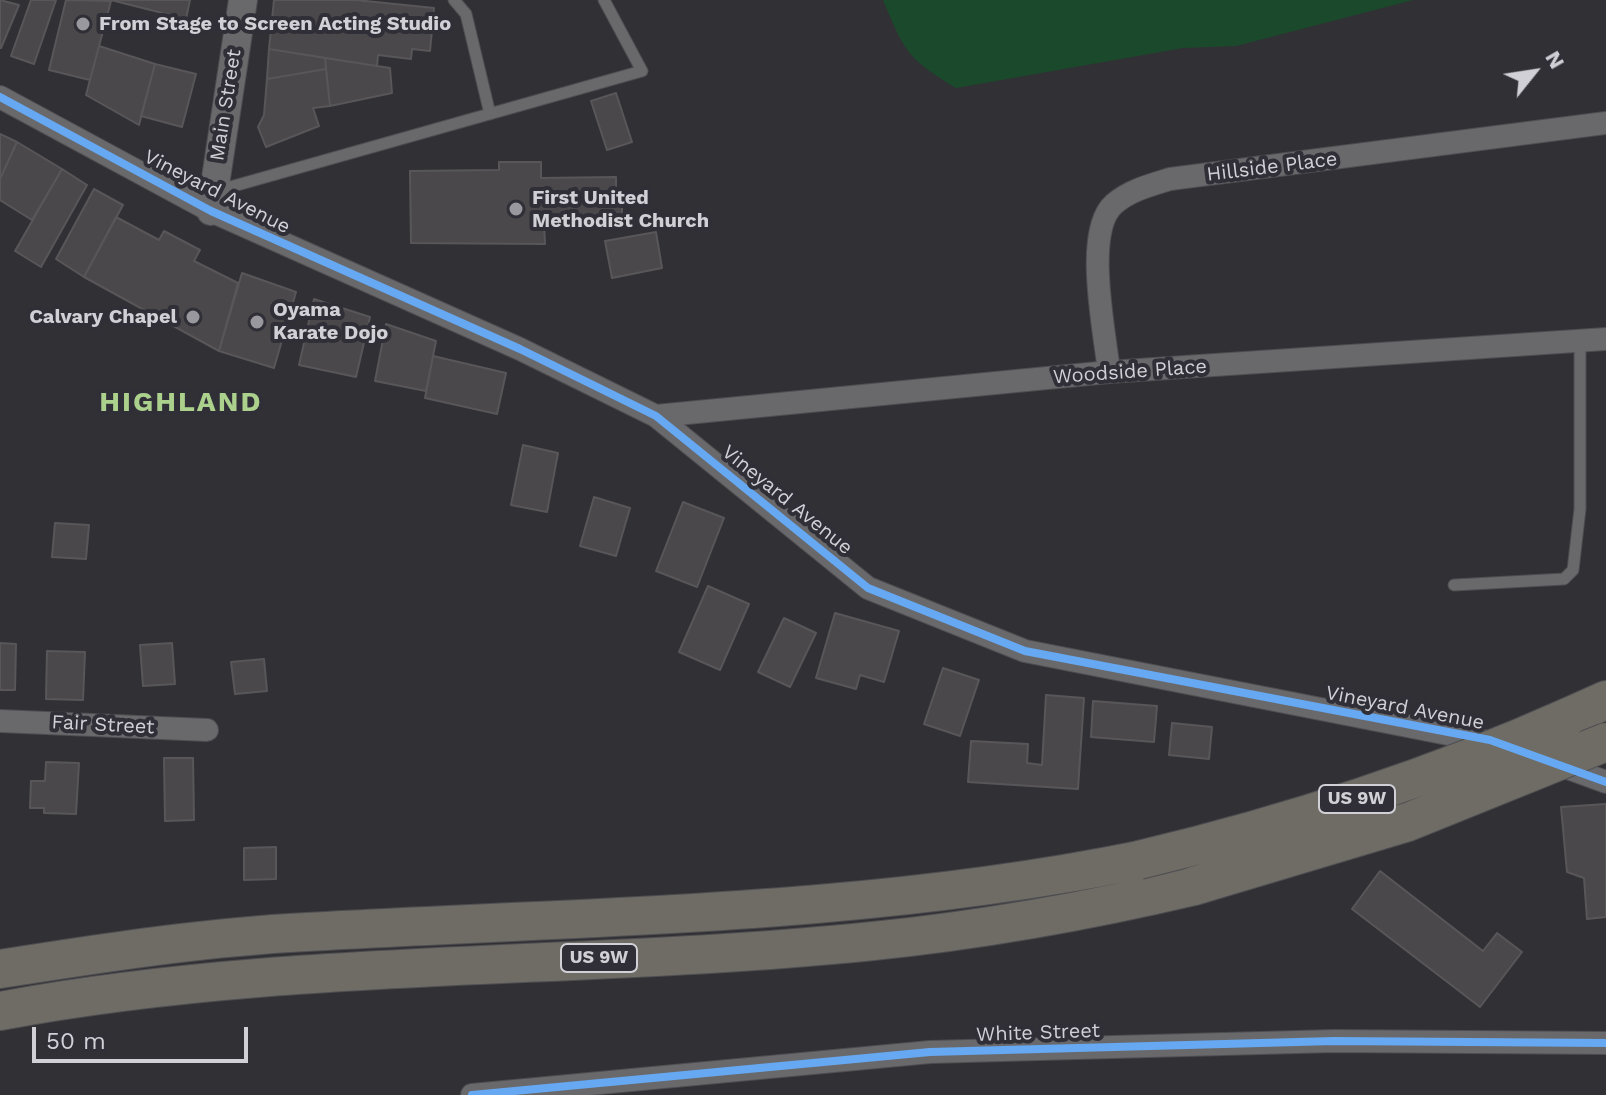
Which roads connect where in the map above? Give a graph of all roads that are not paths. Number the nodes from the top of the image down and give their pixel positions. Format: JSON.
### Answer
{"nodes":[{"id":1,"x":243,"y":0,"type":"edge"},
{"id":2,"x":454,"y":0,"type":"edge"},
{"id":3,"x":604,"y":0,"type":"edge"},
{"id":4,"x":0,"y":97,"type":"edge"},
{"id":5,"x":490,"y":114,"type":"junction"},
{"id":6,"x":1606,"y":123,"type":"edge"},
{"id":7,"x":212,"y":201,"type":"junction"},
{"id":8,"x":1606,"y":339,"type":"edge"},
{"id":9,"x":1580,"y":341,"type":"junction"},
{"id":10,"x":1109,"y":372,"type":"junction"},
{"id":11,"x":656,"y":416,"type":"junction"},
{"id":12,"x":1454,"y":585,"type":"dead end"},
{"id":13,"x":1606,"y":700,"type":"edge"},
{"id":14,"x":0,"y":721,"type":"edge"},
{"id":15,"x":207,"y":730,"type":"dead end"},
{"id":16,"x":1606,"y":742,"type":"edge"},
{"id":17,"x":1606,"y":782,"type":"edge"},
{"id":18,"x":0,"y":969,"type":"edge"},
{"id":19,"x":0,"y":1011,"type":"edge"},
{"id":20,"x":1606,"y":1043,"type":"edge"},
{"id":21,"x":472,"y":1095,"type":"edge"},
{"id":22,"x":481,"y":1095,"type":"edge"}],
"edges":[{"from":1,"to":7,"type":"street","name":"Main Street"},
{"from":2,"to":5,"type":"lane"},
{"from":3,"to":5,"type":"lane"},
{"from":4,"to":7,"type":"street","name":"Vineyard Avenue"},
{"from":5,"to":7,"type":"lane"},
{"from":6,"to":10,"type":"street","name":"Hillside Place"},
{"from":7,"to":11,"type":"street","name":"Vineyard Avenue"},
{"from":8,"to":9,"type":"street","name":"Woodside Place"},
{"from":9,"to":10,"type":"street","name":"Woodside Place"},
{"from":9,"to":12,"type":"lane"},
{"from":10,"to":11,"type":"street","name":"Woodside Place"},
{"from":11,"to":17,"type":"street","name":"Vineyard Avenue"},
{"from":13,"to":18,"type":"highway","number":"US 9W","bridge":true},
{"from":14,"to":15,"type":"street","name":"Fair Street"},
{"from":16,"to":19,"type":"highway","number":"US 9W","bridge":true},
{"from":20,"to":22,"type":"street","name":"White Street"},
{"from":21,"to":22,"type":"street","name":"White Street"}]}
